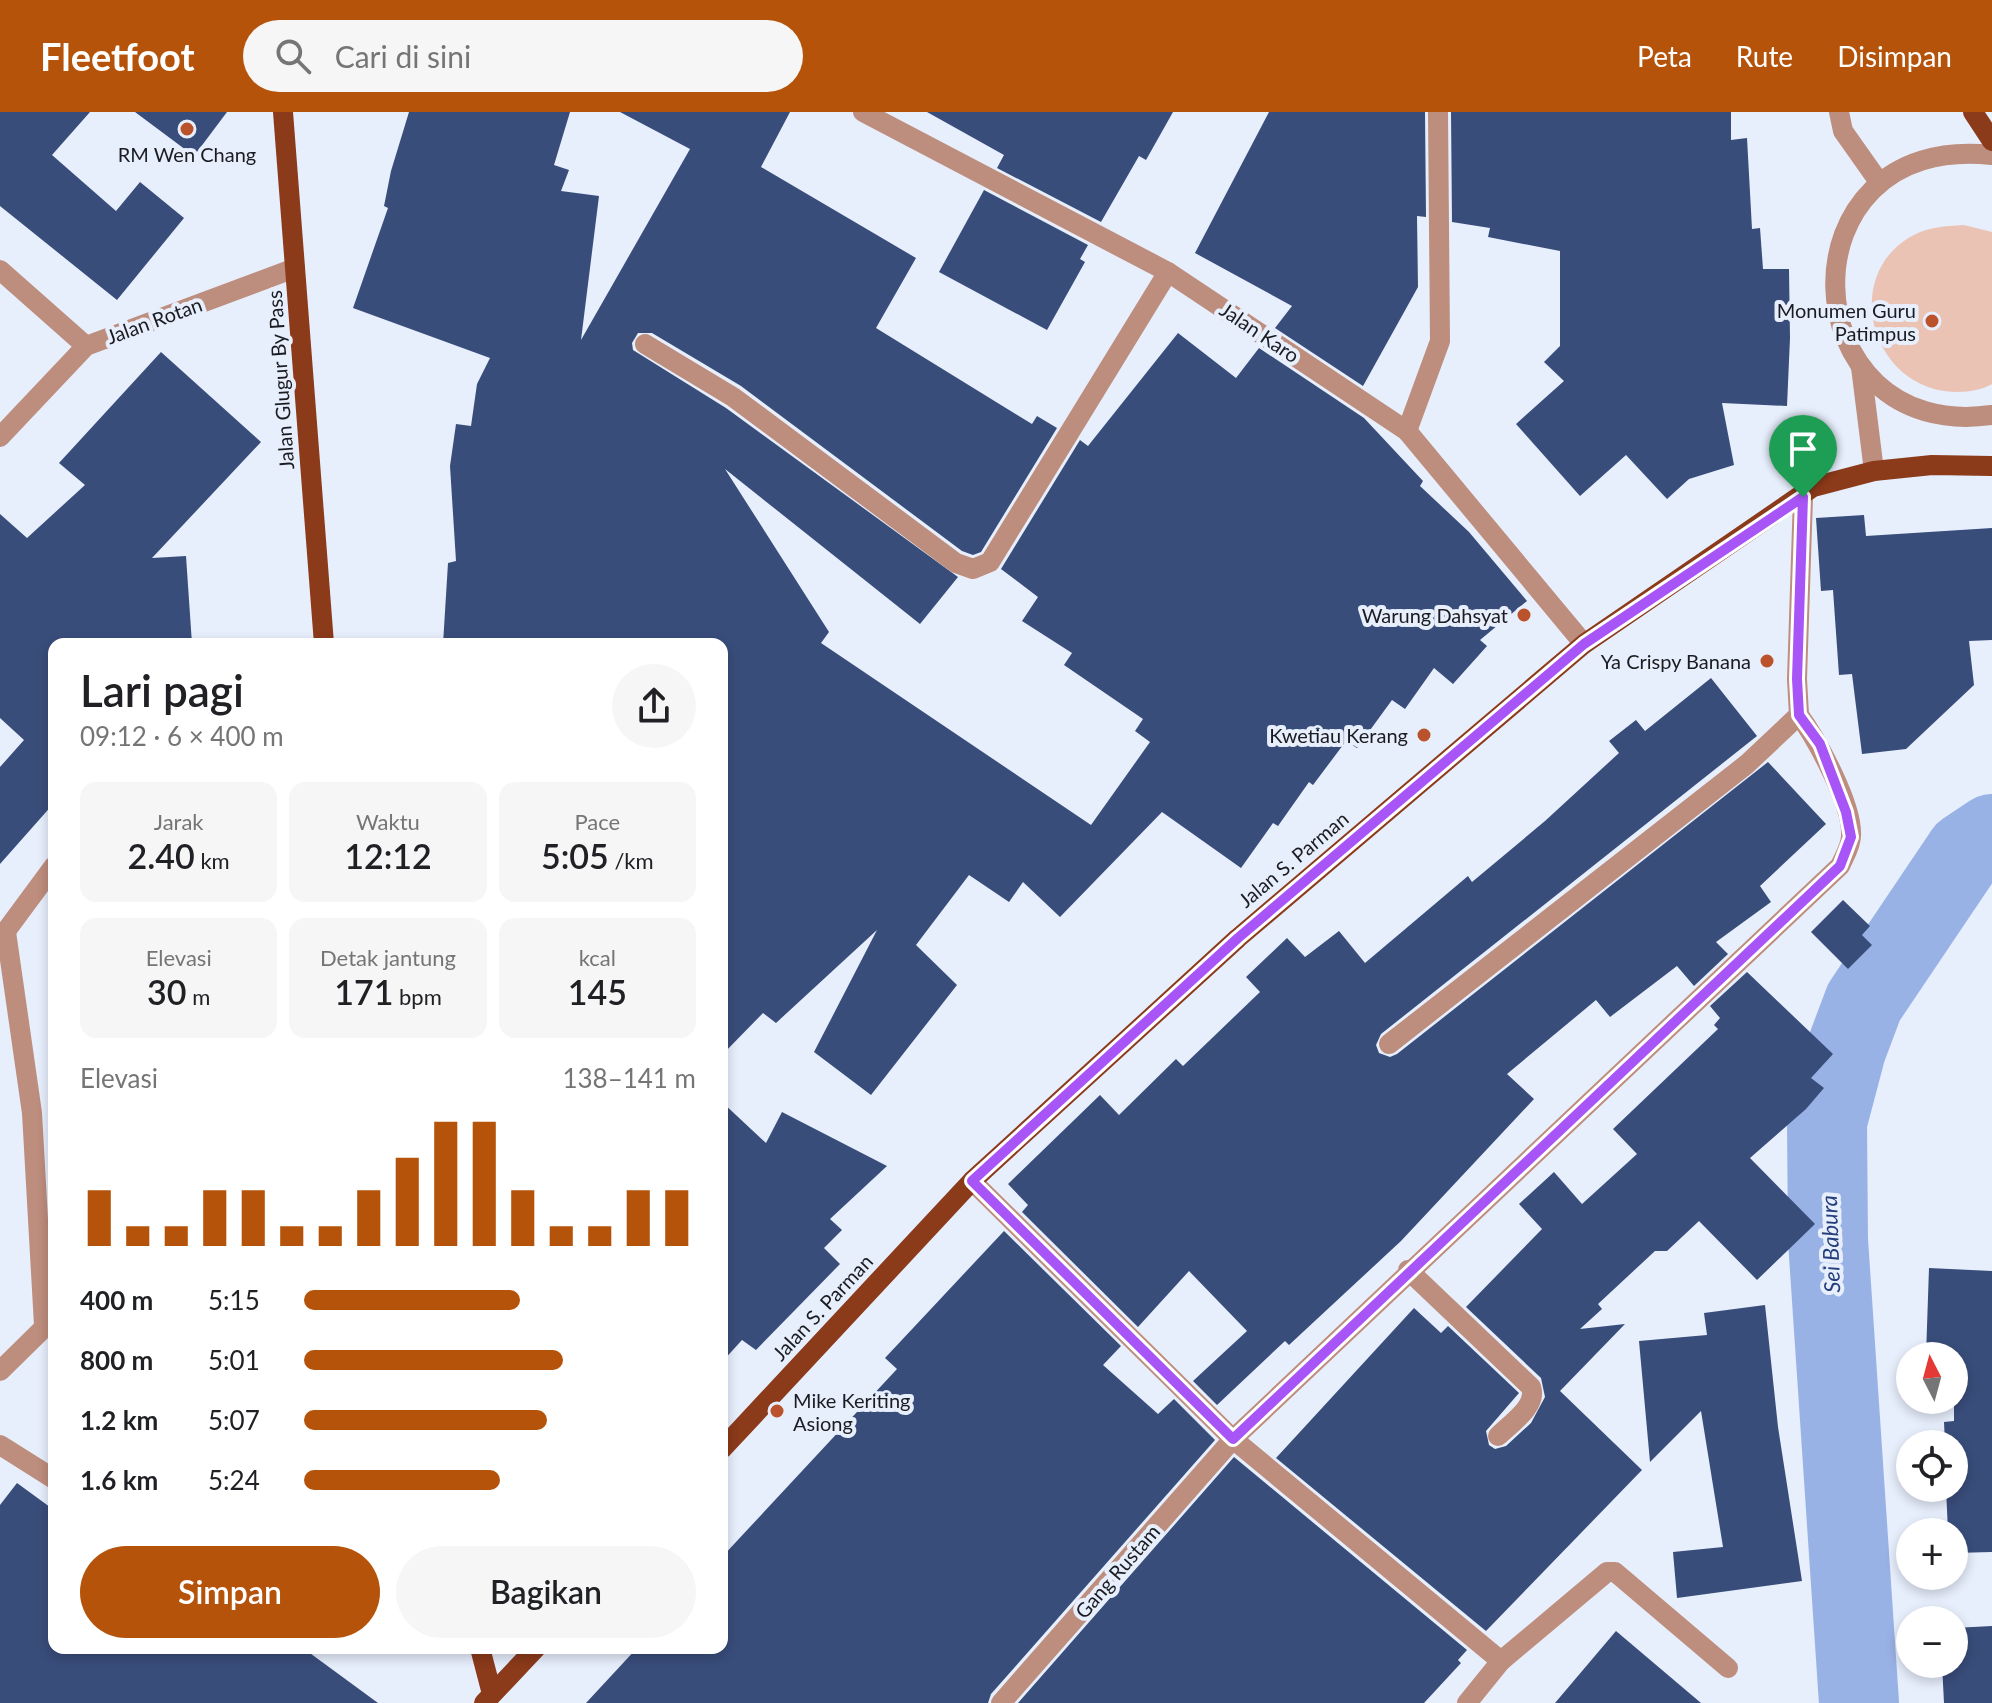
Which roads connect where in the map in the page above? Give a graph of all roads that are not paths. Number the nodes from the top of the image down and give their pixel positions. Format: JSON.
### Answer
{"nodes":[{"id":1,"x":283,"y":112,"type":"edge"},
{"id":2,"x":863,"y":112,"type":"edge"},
{"id":3,"x":1438,"y":112,"type":"edge"},
{"id":4,"x":1839,"y":112,"type":"edge"},
{"id":5,"x":1973,"y":112,"type":"edge"},
{"id":6,"x":1992,"y":141,"type":"edge"},
{"id":7,"x":1992,"y":155,"type":"edge"},
{"id":8,"x":1879,"y":182,"type":"junction"},
{"id":9,"x":295,"y":268,"type":"junction"},
{"id":10,"x":0,"y":270,"type":"edge"},
{"id":11,"x":1168,"y":272,"type":"junction"},
{"id":12,"x":645,"y":344,"type":"dead end"},
{"id":13,"x":86,"y":346,"type":"junction"},
{"id":14,"x":1861,"y":367,"type":"junction"},
{"id":15,"x":1992,"y":415,"type":"edge"},
{"id":16,"x":1407,"y":431,"type":"junction"},
{"id":17,"x":0,"y":437,"type":"edge"},
{"id":18,"x":1992,"y":466,"type":"edge"},
{"id":19,"x":1874,"y":471,"type":"junction"},
{"id":20,"x":1803,"y":497,"type":"junction"},
{"id":21,"x":324,"y":638,"type":"edge"},
{"id":22,"x":1584,"y":644,"type":"junction"},
{"id":23,"x":1799,"y":715,"type":"junction"},
{"id":24,"x":48,"y":874,"type":"edge"},
{"id":25,"x":3,"y":936,"type":"edge"},
{"id":26,"x":1389,"y":1044,"type":"dead end"},
{"id":27,"x":972,"y":1181,"type":"junction"},
{"id":28,"x":1408,"y":1270,"type":"junction"},
{"id":29,"x":48,"y":1310,"type":"edge"},
{"id":30,"x":48,"y":1323,"type":"edge"},
{"id":31,"x":0,"y":1371,"type":"edge"},
{"id":32,"x":1498,"y":1436,"type":"dead end"},
{"id":33,"x":1233,"y":1439,"type":"junction"},
{"id":34,"x":728,"y":1443,"type":"edge"},
{"id":35,"x":0,"y":1445,"type":"edge"},
{"id":36,"x":48,"y":1475,"type":"edge"},
{"id":37,"x":481,"y":1654,"type":"edge"},
{"id":38,"x":530,"y":1654,"type":"edge"},
{"id":39,"x":1501,"y":1661,"type":"junction"},
{"id":40,"x":1728,"y":1668,"type":"dead end"},
{"id":41,"x":488,"y":1698,"type":"edge"},
{"id":42,"x":1001,"y":1703,"type":"edge"},
{"id":43,"x":1467,"y":1703,"type":"edge"}],
"edges":[{"from":1,"to":9,"type":"main road","name":"Jalan Glugur By Pass"},
{"from":2,"to":11,"type":"street","name":"Jalan Karo"},
{"from":3,"to":16,"type":"street"},
{"from":4,"to":8,"type":"street"},
{"from":5,"to":6,"type":"main road"},
{"from":7,"to":8,"type":"street"},
{"from":8,"to":14,"type":"street"},
{"from":9,"to":13,"type":"street","name":"Jalan Rotan"},
{"from":9,"to":21,"type":"main road","name":"Jalan Glugur By Pass"},
{"from":10,"to":13,"type":"street"},
{"from":11,"to":12,"type":"street"},
{"from":11,"to":16,"type":"street","name":"Jalan Karo"},
{"from":13,"to":17,"type":"street","name":"Jalan Rotan"},
{"from":14,"to":15,"type":"street"},
{"from":14,"to":19,"type":"street"},
{"from":16,"to":22,"type":"street","name":"Jalan Karo"},
{"from":18,"to":19,"type":"main road","name":"Jalan S. Parman"},
{"from":19,"to":20,"type":"main road","name":"Jalan S. Parman"},
{"from":20,"to":22,"type":"main road","name":"Jalan S. Parman"},
{"from":20,"to":23,"type":"street"},
{"from":22,"to":27,"type":"main road","name":"Jalan S. Parman"},
{"from":23,"to":26,"type":"street"},
{"from":23,"to":28,"type":"street","name":"Gang Rustam"},
{"from":24,"to":25,"type":"street"},
{"from":25,"to":29,"type":"street"},
{"from":27,"to":33,"type":"street"},
{"from":27,"to":34,"type":"main road","name":"Jalan S. Parman"},
{"from":28,"to":32,"type":"street"},
{"from":28,"to":33,"type":"street","name":"Gang Rustam"},
{"from":30,"to":31,"type":"street"},
{"from":33,"to":39,"type":"street"},
{"from":33,"to":42,"type":"street","name":"Gang Rustam"},
{"from":35,"to":36,"type":"street"},
{"from":37,"to":41,"type":"main road"},
{"from":38,"to":41,"type":"main road"},
{"from":39,"to":40,"type":"street"},
{"from":39,"to":43,"type":"street"}]}
